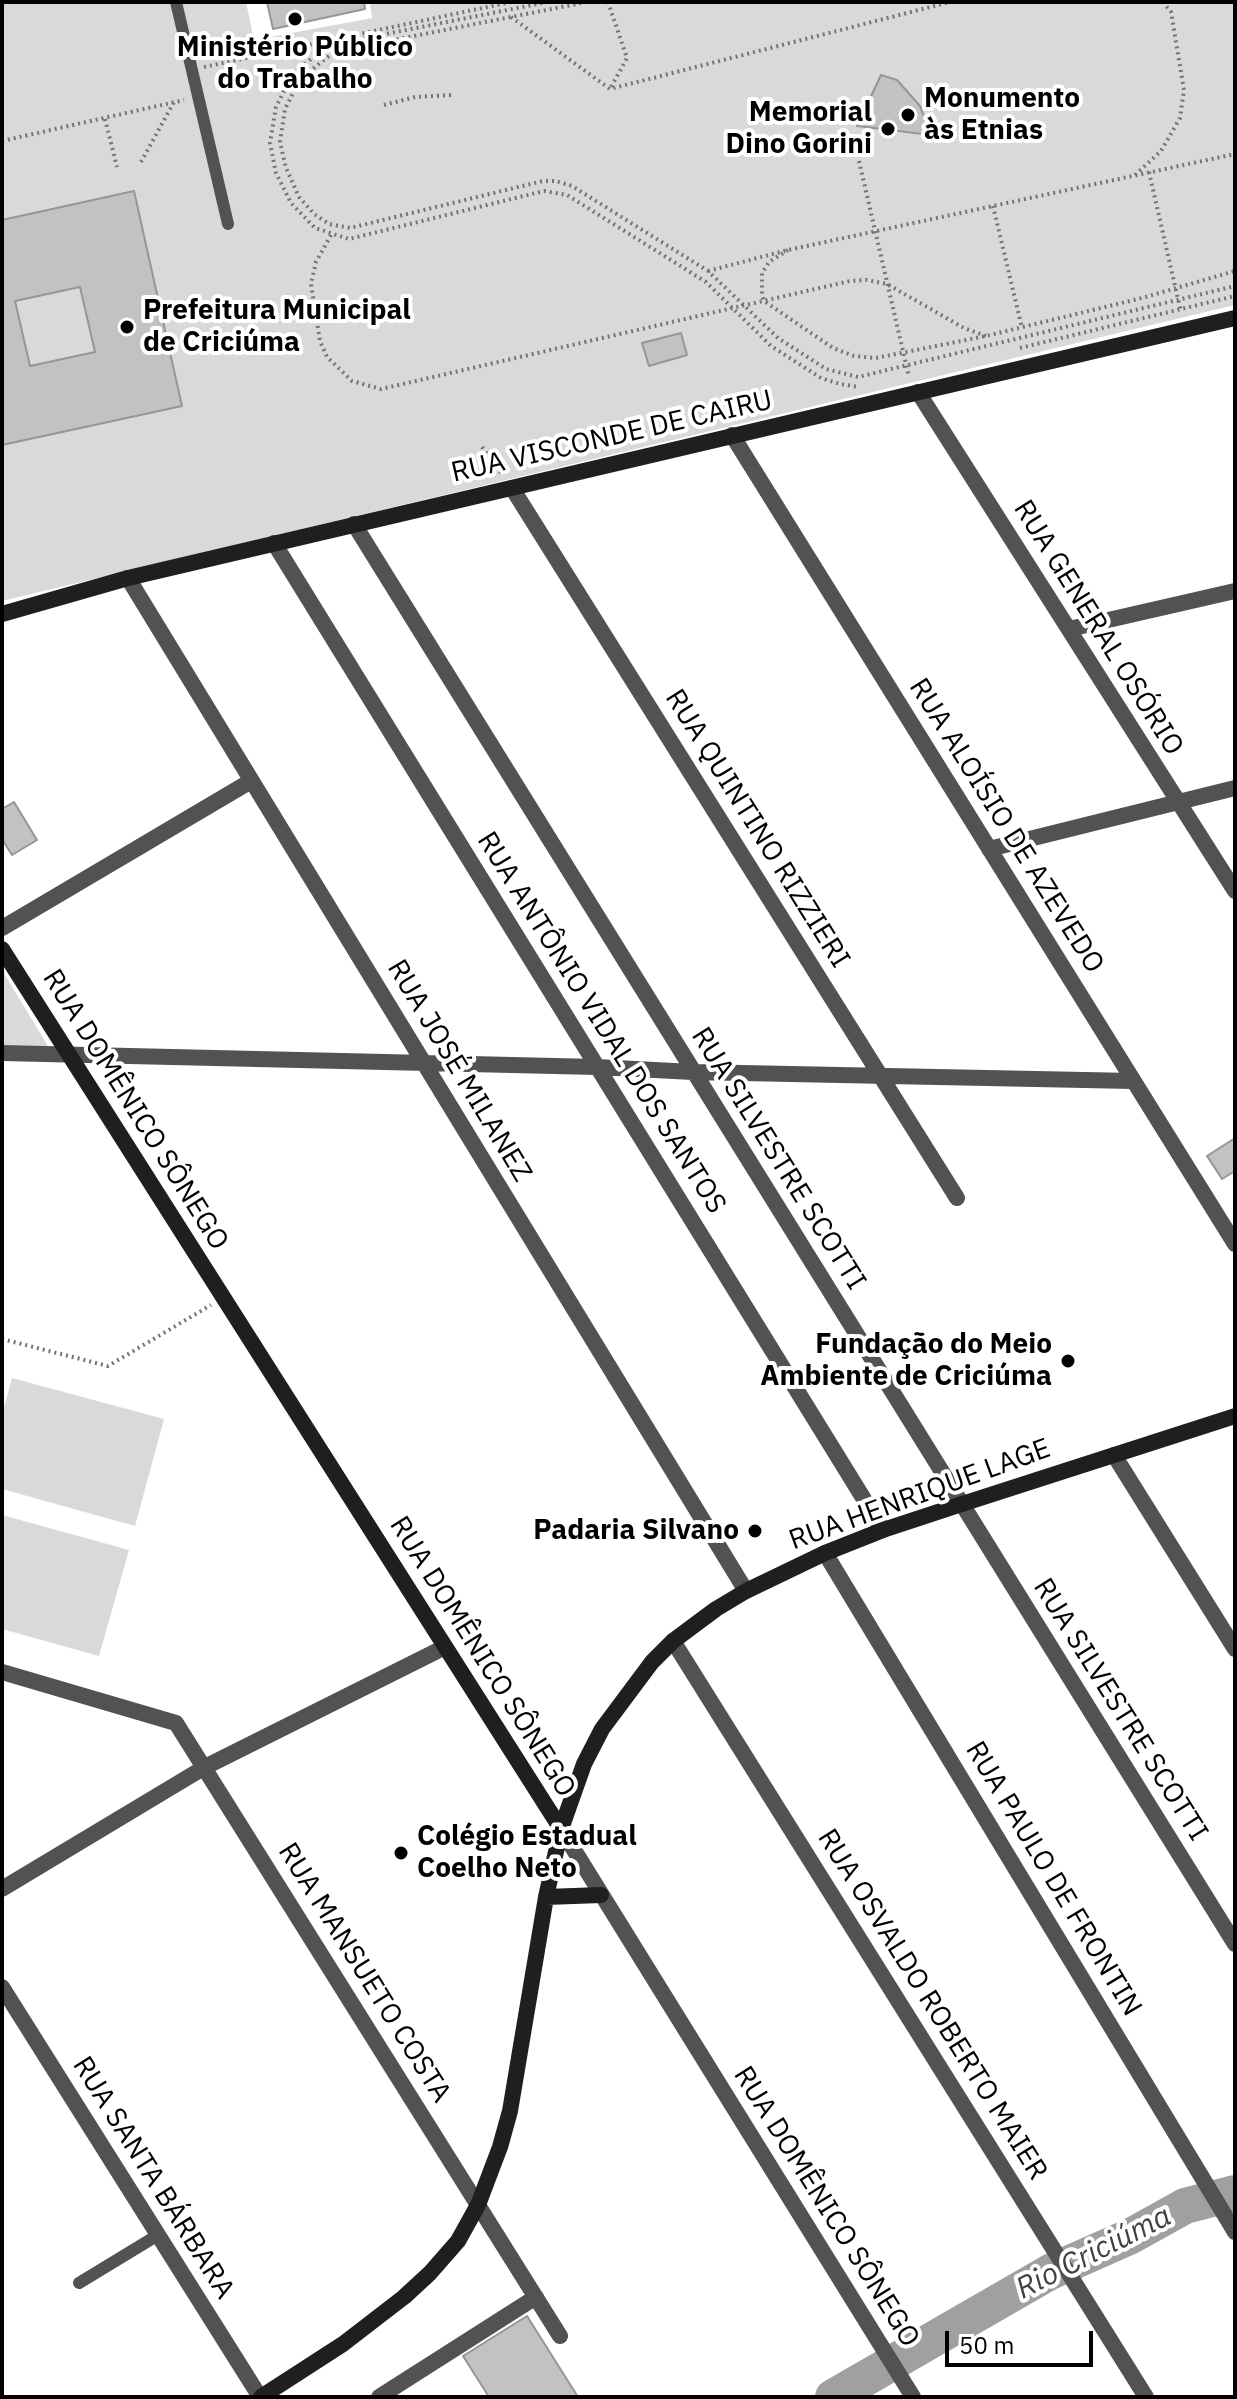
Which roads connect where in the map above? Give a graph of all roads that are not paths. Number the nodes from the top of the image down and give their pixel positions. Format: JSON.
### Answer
{"nodes":[{"id":1,"x":176,"y":2,"type":"edge"},
{"id":2,"x":228,"y":224,"type":"dead end"},
{"id":3,"x":1233,"y":321,"type":"edge"},
{"id":4,"x":918,"y":392,"type":"junction"},
{"id":5,"x":732,"y":435,"type":"junction"},
{"id":6,"x":512,"y":488,"type":"junction"},
{"id":7,"x":354,"y":524,"type":"junction"},
{"id":8,"x":274,"y":543,"type":"junction"},
{"id":9,"x":128,"y":578,"type":"junction"},
{"id":10,"x":1235,"y":591,"type":"edge"},
{"id":11,"x":2,"y":614,"type":"edge"},
{"id":12,"x":1069,"y":629,"type":"junction"},
{"id":13,"x":251,"y":781,"type":"junction"},
{"id":14,"x":1235,"y":788,"type":"edge"},
{"id":15,"x":1178,"y":802,"type":"junction"},
{"id":16,"x":989,"y":849,"type":"junction"},
{"id":17,"x":1235,"y":891,"type":"edge"},
{"id":18,"x":2,"y":928,"type":"edge"},
{"id":19,"x":2,"y":949,"type":"edge"},
{"id":20,"x":2,"y":1053,"type":"edge"},
{"id":21,"x":69,"y":1055,"type":"junction"},
{"id":22,"x":424,"y":1064,"type":"junction"},
{"id":23,"x":597,"y":1067,"type":"junction"},
{"id":24,"x":693,"y":1072,"type":"junction"},
{"id":25,"x":880,"y":1074,"type":"junction"},
{"id":26,"x":1133,"y":1081,"type":"junction"},
{"id":27,"x":957,"y":1198,"type":"dead end"},
{"id":28,"x":1235,"y":1244,"type":"edge"},
{"id":29,"x":1235,"y":1416,"type":"edge"},
{"id":30,"x":1114,"y":1455,"type":"junction"},
{"id":31,"x":962,"y":1504,"type":"junction"},
{"id":32,"x":883,"y":1530,"type":"junction"},
{"id":33,"x":825,"y":1553,"type":"junction"},
{"id":34,"x":746,"y":1591,"type":"junction"},
{"id":35,"x":673,"y":1641,"type":"junction"},
{"id":36,"x":445,"y":1647,"type":"junction"},
{"id":37,"x":1235,"y":1649,"type":"edge"},
{"id":38,"x":2,"y":1672,"type":"edge"},
{"id":39,"x":205,"y":1767,"type":"junction"},
{"id":40,"x":561,"y":1829,"type":"junction"},
{"id":41,"x":2,"y":1889,"type":"edge"},
{"id":42,"x":601,"y":1895,"type":"junction"},
{"id":43,"x":546,"y":1897,"type":"junction"},
{"id":44,"x":1235,"y":1944,"type":"edge"},
{"id":45,"x":2,"y":1987,"type":"edge"},
{"id":46,"x":478,"y":2205,"type":"junction"},
{"id":47,"x":1231,"y":2226,"type":"edge"},
{"id":48,"x":158,"y":2235,"type":"junction"},
{"id":49,"x":79,"y":2283,"type":"dead end"},
{"id":50,"x":536,"y":2297,"type":"junction"},
{"id":51,"x":560,"y":2336,"type":"dead end"},
{"id":52,"x":261,"y":2397,"type":"edge"},
{"id":53,"x":379,"y":2397,"type":"edge"},
{"id":54,"x":913,"y":2397,"type":"edge"},
{"id":55,"x":1146,"y":2397,"type":"edge"}],
"edges":[{"from":1,"to":2,"type":"lane"},
{"from":3,"to":4,"type":"street","name":"RUA VISCONDE DE CAIRU"},
{"from":4,"to":5,"type":"street","name":"RUA VISCONDE DE CAIRU"},
{"from":4,"to":12,"type":"street","name":"RUA GENERAL OSÓRIO"},
{"from":5,"to":6,"type":"street","name":"RUA VISCONDE DE CAIRU"},
{"from":5,"to":16,"type":"street","name":"RUA ALOÍSIO DE AZEVEDO"},
{"from":6,"to":7,"type":"street","name":"RUA VISCONDE DE CAIRU"},
{"from":6,"to":25,"type":"street","name":"RUA QUINTINO RIZZIERI"},
{"from":7,"to":8,"type":"street","name":"RUA VISCONDE DE CAIRU"},
{"from":7,"to":24,"type":"street","name":"RUA SILVESTRE SCOTTI"},
{"from":8,"to":9,"type":"street","name":"RUA VISCONDE DE CAIRU"},
{"from":8,"to":23,"type":"street","name":"RUA ANTÔNIO VIDAL DOS SANTOS"},
{"from":9,"to":11,"type":"street","name":"RUA VISCONDE DE CAIRU"},
{"from":9,"to":13,"type":"street","name":"RUA JOSÉ MILANEZ"},
{"from":10,"to":12,"type":"street"},
{"from":12,"to":15,"type":"street","name":"RUA GENERAL OSÓRIO"},
{"from":13,"to":18,"type":"street"},
{"from":13,"to":22,"type":"street","name":"RUA JOSÉ MILANEZ"},
{"from":14,"to":15,"type":"street"},
{"from":15,"to":16,"type":"street"},
{"from":15,"to":17,"type":"street","name":"RUA GENERAL OSÓRIO"},
{"from":16,"to":26,"type":"street","name":"RUA ALOÍSIO DE AZEVEDO"},
{"from":19,"to":21,"type":"street","name":"RUA DOMÊNICO SÔNEGO"},
{"from":20,"to":21,"type":"street"},
{"from":21,"to":22,"type":"street"},
{"from":21,"to":36,"type":"street","name":"RUA DOMÊNICO SÔNEGO"},
{"from":22,"to":23,"type":"street"},
{"from":22,"to":34,"type":"street","name":"RUA JOSÉ MILANEZ"},
{"from":23,"to":24,"type":"street"},
{"from":23,"to":32,"type":"street","name":"RUA ANTÔNIO VIDAL DOS SANTOS"},
{"from":24,"to":25,"type":"street"},
{"from":24,"to":31,"type":"street","name":"RUA SILVESTRE SCOTTI"},
{"from":25,"to":26,"type":"street"},
{"from":25,"to":27,"type":"street","name":"RUA QUINTINO RIZZIERI"},
{"from":26,"to":28,"type":"street","name":"RUA ALOÍSIO DE AZEVEDO"},
{"from":29,"to":30,"type":"street","name":"RUA HENRIQUE LAGE"},
{"from":30,"to":31,"type":"street","name":"RUA HENRIQUE LAGE"},
{"from":30,"to":37,"type":"street"},
{"from":31,"to":32,"type":"street","name":"RUA HENRIQUE LAGE"},
{"from":31,"to":44,"type":"street","name":"RUA SILVESTRE SCOTTI"},
{"from":32,"to":33,"type":"street","name":"RUA HENRIQUE LAGE"},
{"from":33,"to":34,"type":"street","name":"RUA HENRIQUE LAGE"},
{"from":33,"to":47,"type":"street","name":"RUA PAULO DE FRONTIN"},
{"from":34,"to":35,"type":"street","name":"RUA HENRIQUE LAGE"},
{"from":35,"to":40,"type":"street","name":"RUA HENRIQUE LAGE"},
{"from":35,"to":55,"type":"street","name":"RUA OSVALDO ROBERTO MAIER"},
{"from":36,"to":39,"type":"street"},
{"from":36,"to":40,"type":"street","name":"RUA DOMÊNICO SÔNEGO"},
{"from":38,"to":39,"type":"street","name":"RUA MANSUETO COSTA"},
{"from":39,"to":41,"type":"street"},
{"from":39,"to":46,"type":"street","name":"RUA MANSUETO COSTA"},
{"from":40,"to":42,"type":"street","name":"RUA DOMÊNICO SÔNEGO"},
{"from":40,"to":43,"type":"street","name":"RUA HENRIQUE LAGE"},
{"from":42,"to":43,"type":"street"},
{"from":42,"to":54,"type":"street","name":"RUA DOMÊNICO SÔNEGO"},
{"from":43,"to":46,"type":"street","name":"RUA HENRIQUE LAGE"},
{"from":45,"to":48,"type":"street","name":"RUA SANTA BÁRBARA"},
{"from":46,"to":50,"type":"street","name":"RUA MANSUETO COSTA"},
{"from":46,"to":52,"type":"street","name":"RUA HENRIQUE LAGE"},
{"from":48,"to":49,"type":"lane"},
{"from":48,"to":52,"type":"street","name":"RUA SANTA BÁRBARA"},
{"from":50,"to":51,"type":"street","name":"RUA MANSUETO COSTA"},
{"from":50,"to":53,"type":"street"}]}
